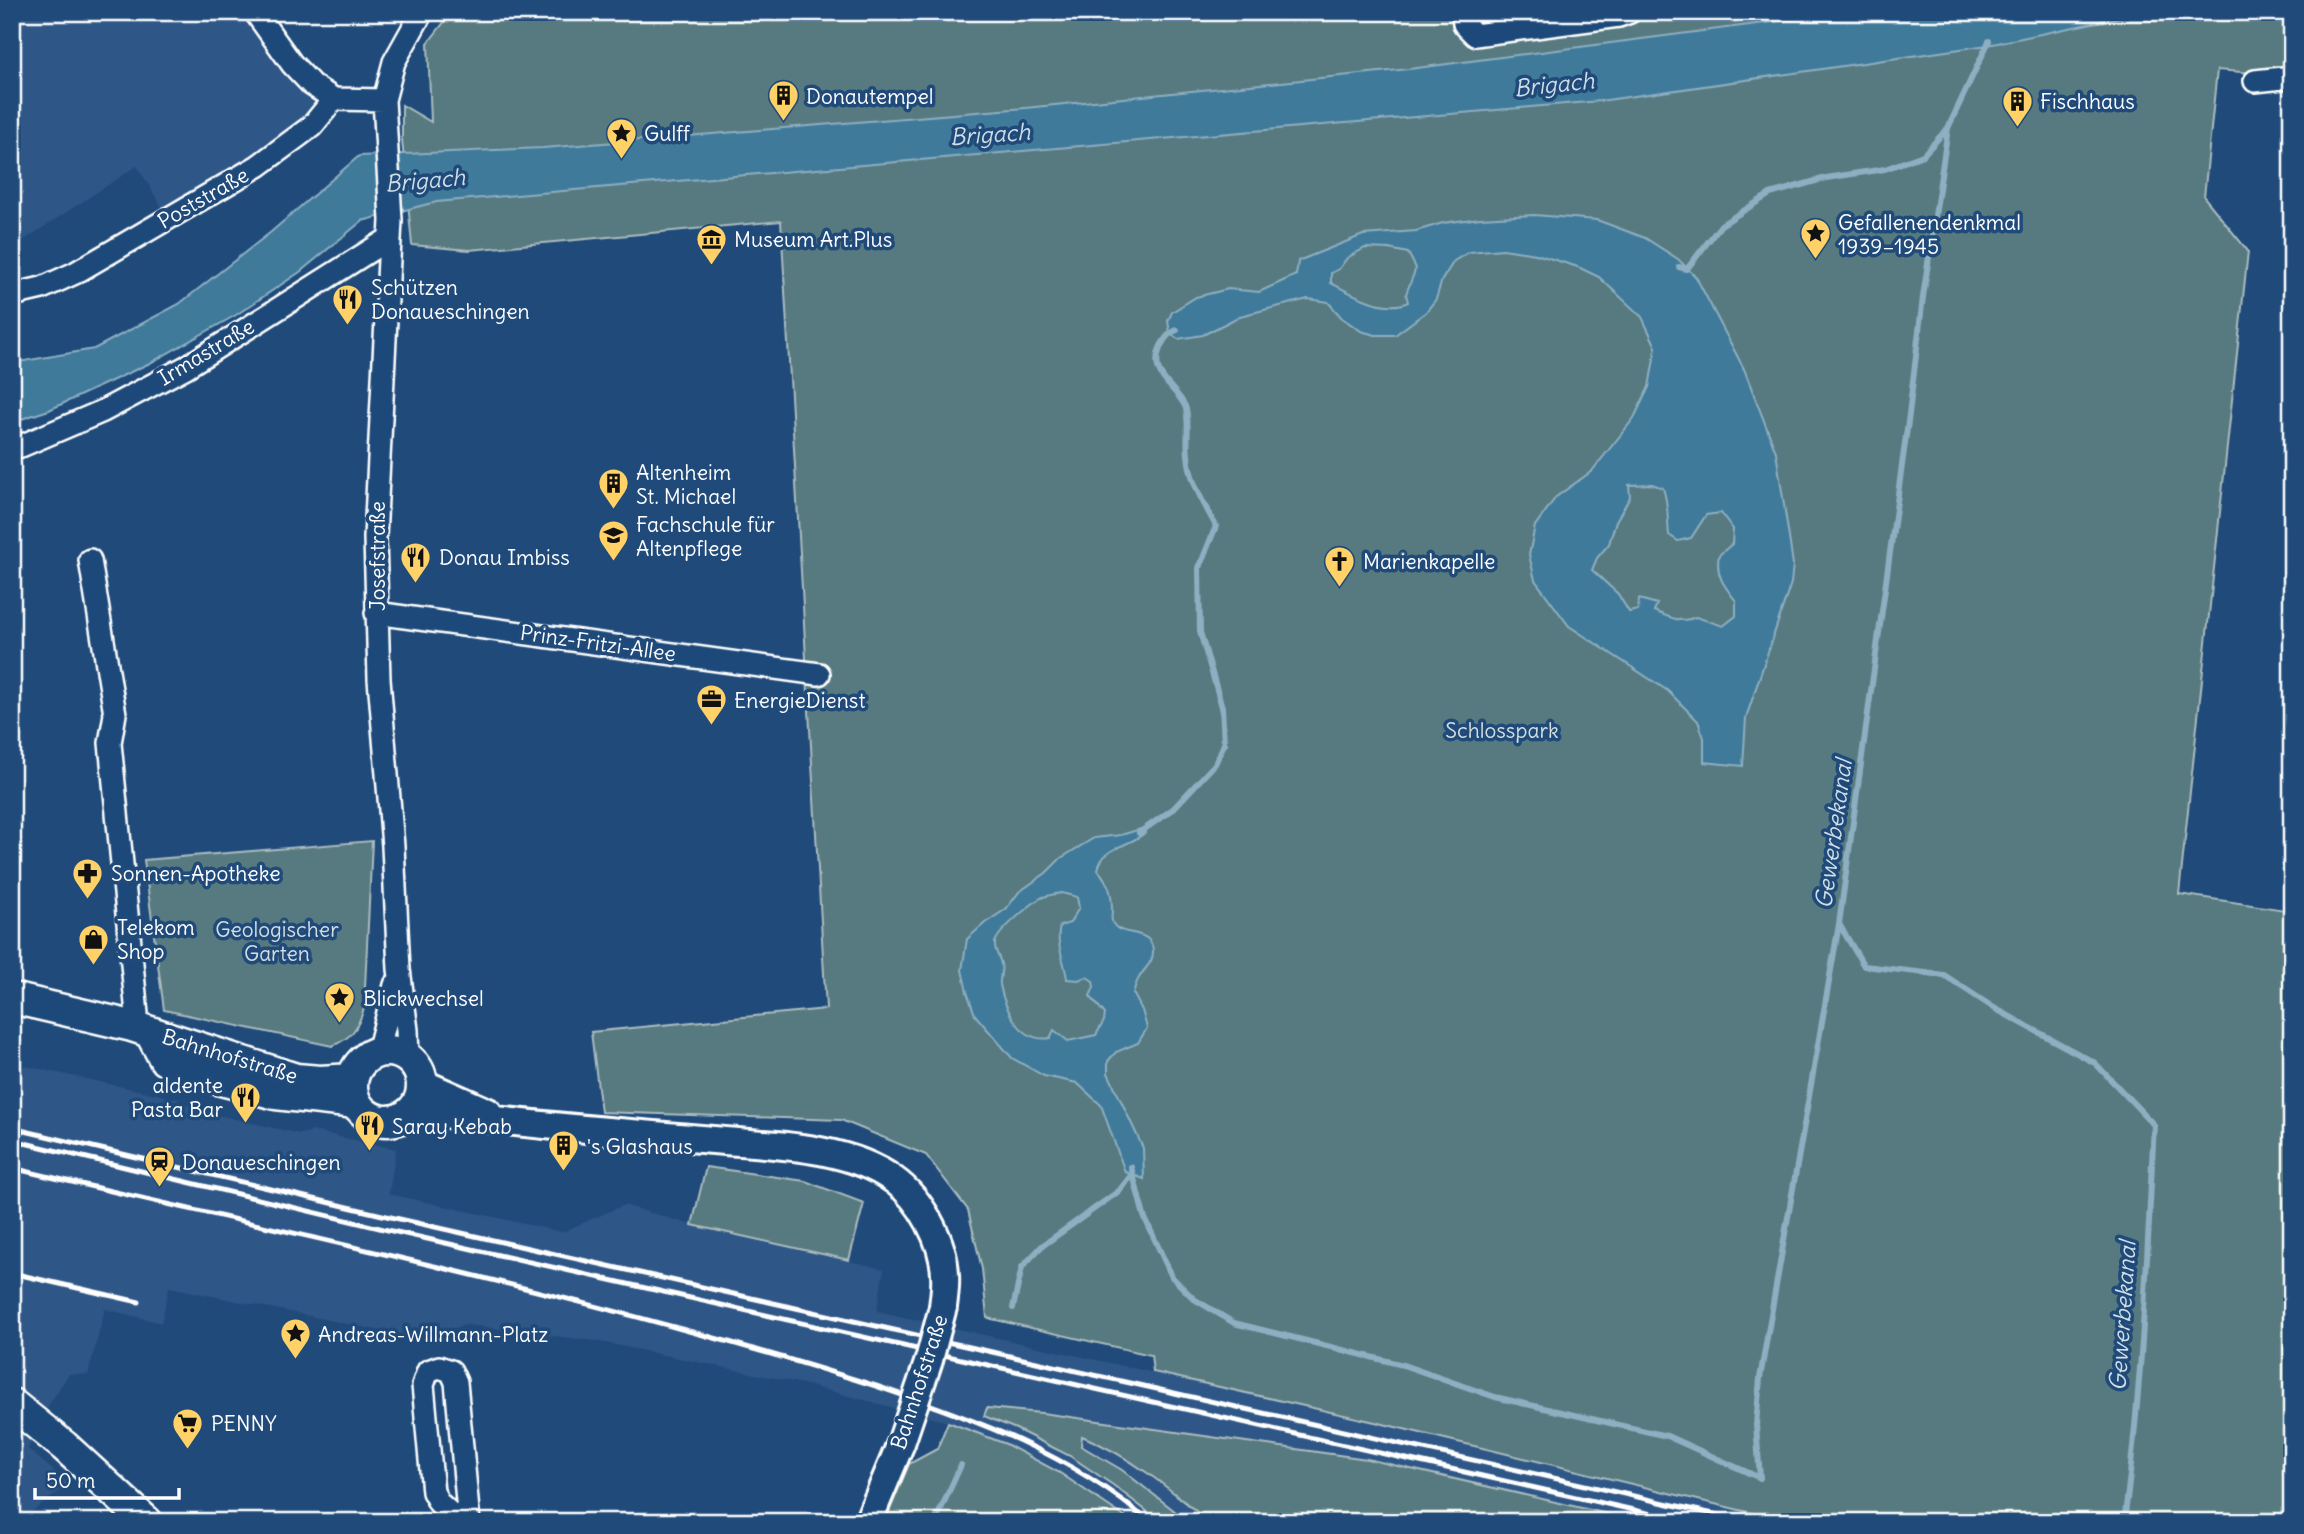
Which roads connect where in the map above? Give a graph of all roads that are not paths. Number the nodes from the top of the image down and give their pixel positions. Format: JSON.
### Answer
{"nodes":[{"id":1,"x":255,"y":12,"type":"edge"},
{"id":2,"x":422,"y":12,"type":"edge"},
{"id":3,"x":1463,"y":12,"type":"edge"},
{"id":4,"x":1630,"y":12,"type":"edge"},
{"id":5,"x":2292,"y":78,"type":"edge"},
{"id":6,"x":2255,"y":81,"type":"dead end"},
{"id":7,"x":334,"y":99,"type":"junction"},
{"id":8,"x":384,"y":100,"type":"junction"},
{"id":9,"x":391,"y":229,"type":"junction"},
{"id":10,"x":12,"y":295,"type":"edge"},
{"id":11,"x":12,"y":448,"type":"edge"},
{"id":12,"x":90,"y":560,"type":"dead end"},
{"id":13,"x":376,"y":613,"type":"junction"},
{"id":14,"x":819,"y":674,"type":"dead end"},
{"id":15,"x":399,"y":969,"type":"junction"},
{"id":16,"x":12,"y":998,"type":"edge"},
{"id":17,"x":141,"y":1029,"type":"junction"},
{"id":18,"x":378,"y":1052,"type":"junction"},
{"id":19,"x":414,"y":1084,"type":"junction"},
{"id":20,"x":354,"y":1091,"type":"junction"},
{"id":21,"x":12,"y":1404,"type":"edge"},
{"id":22,"x":147,"y":1522,"type":"edge"},
{"id":23,"x":460,"y":1522,"type":"edge"},
{"id":24,"x":468,"y":1522,"type":"edge"},
{"id":25,"x":868,"y":1522,"type":"edge"}],
"edges":[{"from":1,"to":7,"type":"street"},
{"from":2,"to":8,"type":"street","name":"Josefstraße"},
{"from":3,"to":4,"type":"street"},
{"from":5,"to":6,"type":"street"},
{"from":7,"to":8,"type":"street"},
{"from":7,"to":10,"type":"street","name":"Poststraße"},
{"from":8,"to":9,"type":"street","name":"Josefstraße"},
{"from":9,"to":11,"type":"street","name":"Irmastraße"},
{"from":9,"to":13,"type":"street","name":"Josefstraße"},
{"from":12,"to":17,"type":"street"},
{"from":13,"to":14,"type":"street","name":"Prinz-Fritzi-Allee"},
{"from":13,"to":15,"type":"street","name":"Josefstraße"},
{"from":15,"to":18,"type":"street","name":"Josefstraße"},
{"from":15,"to":19,"type":"street","name":"Josefstraße"},
{"from":16,"to":17,"type":"main road","name":"Bahnhofstraße"},
{"from":17,"to":20,"type":"main road","name":"Bahnhofstraße"},
{"from":18,"to":19,"type":"main road"},
{"from":18,"to":20,"type":"main road"},
{"from":19,"to":20,"type":"main road"},
{"from":19,"to":25,"type":"street","name":"Bahnhofstraße","bridge":true},
{"from":21,"to":22,"type":"main road"},
{"from":23,"to":24,"type":"street"}]}
